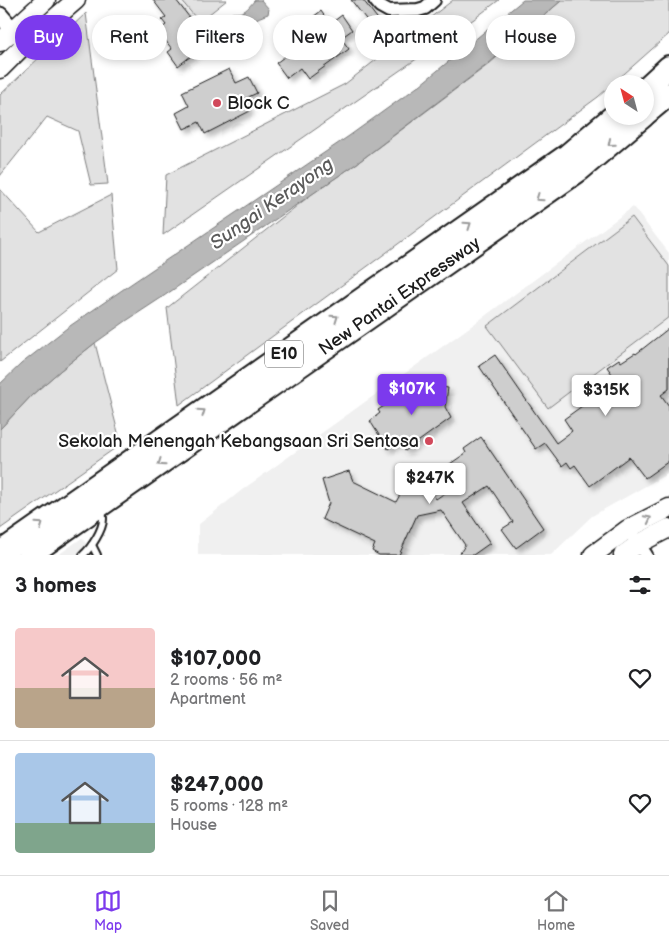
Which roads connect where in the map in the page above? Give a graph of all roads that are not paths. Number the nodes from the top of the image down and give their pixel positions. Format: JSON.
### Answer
{"nodes":[{"id":1,"x":46,"y":0,"type":"edge"},
{"id":2,"x":76,"y":0,"type":"edge"},
{"id":3,"x":375,"y":0,"type":"edge"},
{"id":4,"x":434,"y":0,"type":"edge"},
{"id":5,"x":59,"y":15,"type":"edge"},
{"id":6,"x":4,"y":21,"type":"edge"},
{"id":7,"x":15,"y":32,"type":"edge"},
{"id":8,"x":0,"y":42,"type":"edge"},
{"id":9,"x":15,"y":55,"type":"edge"},
{"id":10,"x":669,"y":66,"type":"edge"},
{"id":11,"x":0,"y":69,"type":"edge"},
{"id":12,"x":654,"y":80,"type":"edge"},
{"id":13,"x":669,"y":94,"type":"edge"},
{"id":14,"x":654,"y":107,"type":"edge"},
{"id":15,"x":604,"y":124,"type":"edge"},
{"id":16,"x":632,"y":125,"type":"edge"},
{"id":17,"x":102,"y":504,"type":"junction"},
{"id":18,"x":669,"y":508,"type":"edge"},
{"id":19,"x":669,"y":528,"type":"edge"},
{"id":20,"x":92,"y":545,"type":"junction"},
{"id":21,"x":629,"y":547,"type":"edge"},
{"id":22,"x":0,"y":553,"type":"edge"},
{"id":23,"x":29,"y":555,"type":"edge"},
{"id":24,"x":82,"y":555,"type":"edge"},
{"id":25,"x":97,"y":555,"type":"edge"},
{"id":26,"x":593,"y":555,"type":"edge"}],
"edges":[{"from":1,"to":6,"type":"main road"},
{"from":2,"to":5,"type":"main road"},
{"from":3,"to":4,"type":"street"},
{"from":6,"to":7,"type":"street"},
{"from":6,"to":8,"type":"main road"},
{"from":9,"to":11,"type":"main road"},
{"from":10,"to":12,"type":"highway"},
{"from":13,"to":14,"type":"highway","name":"New Pantai Expressway","number":"E10"},
{"from":22,"to":15,"type":"highway","name":"New Pantai Expressway","number":"E10","one_way":true},
{"from":16,"to":17,"type":"highway","name":"New Pantai Expressway","number":"E10","one_way":true},
{"from":17,"to":20,"type":"lane"},
{"from":17,"to":23,"type":"highway","name":"New Pantai Expressway","number":"E10"},
{"from":21,"to":18,"type":"main road","one_way":true},
{"from":19,"to":21,"type":"main road"},
{"from":20,"to":24,"type":"lane"},
{"from":20,"to":25,"type":"lane"},
{"from":21,"to":26,"type":"main road"}]}
